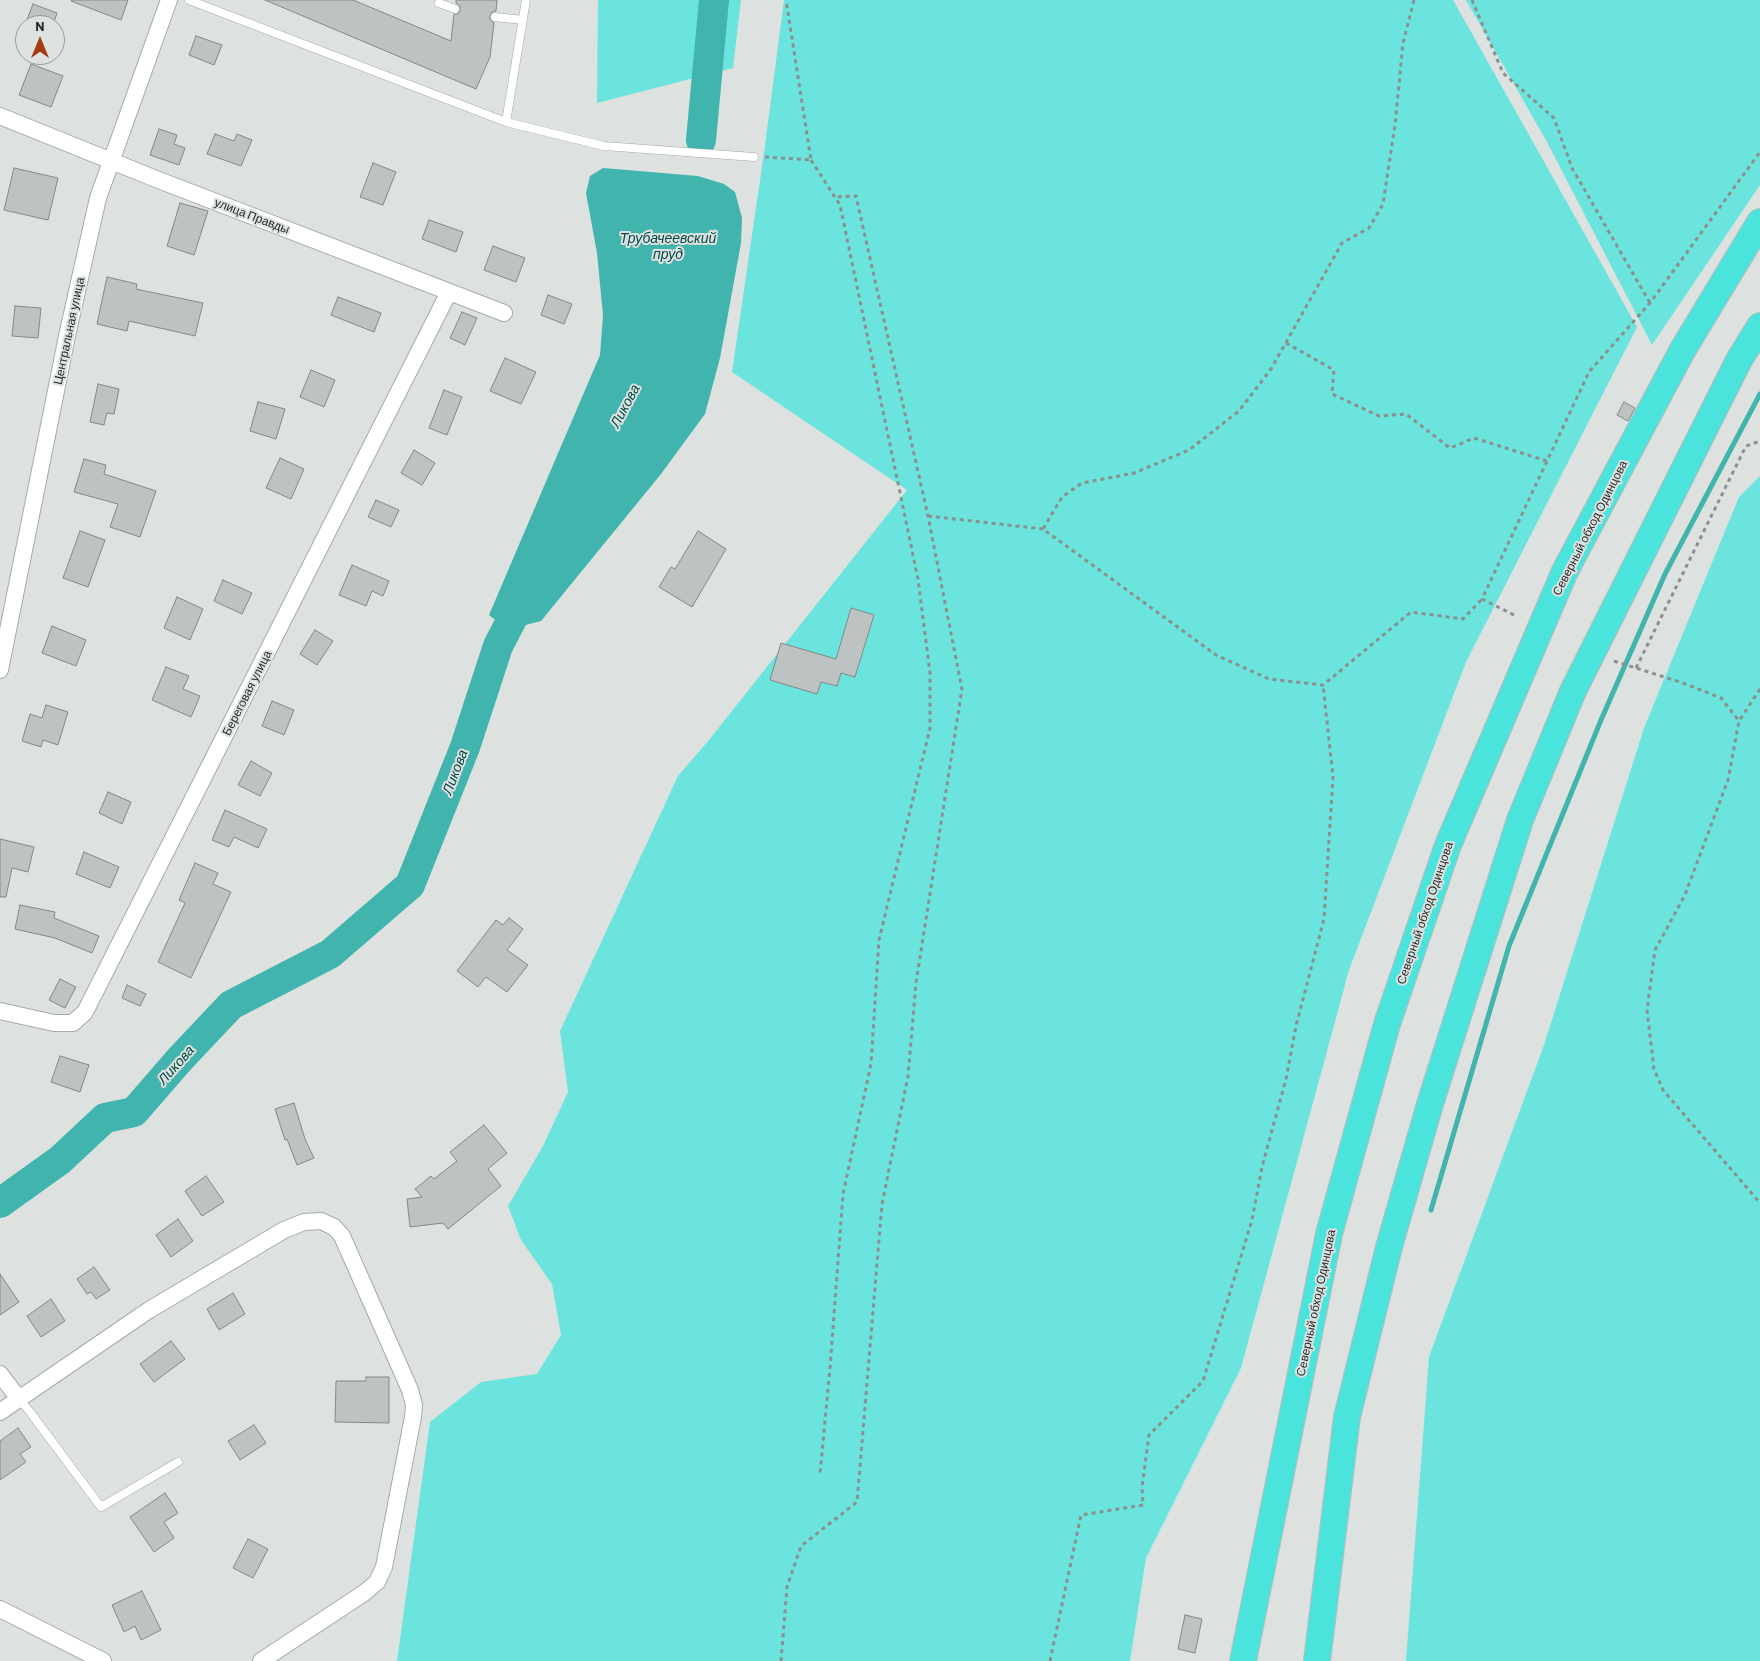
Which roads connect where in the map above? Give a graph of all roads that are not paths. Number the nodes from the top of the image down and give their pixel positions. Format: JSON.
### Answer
{"nodes":[{"id":1,"x":169,"y":0,"type":"edge"},
{"id":2,"x":188,"y":0,"type":"edge"},
{"id":3,"x":526,"y":0,"type":"edge"},
{"id":4,"x":437,"y":1,"type":"edge"},
{"id":5,"x":455,"y":9,"type":"dead end"},
{"id":6,"x":495,"y":17,"type":"dead end"},
{"id":7,"x":523,"y":20,"type":"junction"},
{"id":8,"x":0,"y":116,"type":"edge"},
{"id":9,"x":506,"y":122,"type":"junction"},
{"id":10,"x":754,"y":157,"type":"road end"},
{"id":11,"x":110,"y":160,"type":"junction"},
{"id":12,"x":1760,"y":222,"type":"edge"},
{"id":13,"x":449,"y":292,"type":"junction"},
{"id":14,"x":504,"y":313,"type":"dead end"},
{"id":15,"x":1760,"y":326,"type":"edge"},
{"id":16,"x":0,"y":670,"type":"edge"},
{"id":17,"x":0,"y":1011,"type":"edge"},
{"id":18,"x":0,"y":1374,"type":"edge"},
{"id":19,"x":19,"y":1399,"type":"junction"},
{"id":20,"x":0,"y":1412,"type":"edge"},
{"id":21,"x":178,"y":1462,"type":"dead end"},
{"id":22,"x":0,"y":1609,"type":"edge"},
{"id":23,"x":103,"y":1661,"type":"edge"},
{"id":24,"x":261,"y":1661,"type":"edge"},
{"id":25,"x":1242,"y":1661,"type":"edge"},
{"id":26,"x":1317,"y":1661,"type":"edge"}],
"edges":[{"from":1,"to":11,"type":"street","name":"Центральная улица"},
{"from":2,"to":9,"type":"lane"},
{"from":3,"to":7,"type":"lane"},
{"from":4,"to":5,"type":"lane"},
{"from":6,"to":7,"type":"lane"},
{"from":7,"to":9,"type":"lane"},
{"from":8,"to":11,"type":"street","name":"улица Правды"},
{"from":9,"to":10,"type":"lane"},
{"from":11,"to":13,"type":"street","name":"улица Правды"},
{"from":11,"to":16,"type":"street","name":"Центральная улица"},
{"from":12,"to":25,"type":"highway","name":"Северный обход Одинцова"},
{"from":13,"to":14,"type":"street","name":"улица Правды"},
{"from":13,"to":17,"type":"street","name":"Береговая улица"},
{"from":15,"to":26,"type":"highway"},
{"from":18,"to":19,"type":"street"},
{"from":19,"to":20,"type":"street"},
{"from":19,"to":21,"type":"lane"},
{"from":19,"to":24,"type":"street"},
{"from":22,"to":23,"type":"street"}]}
